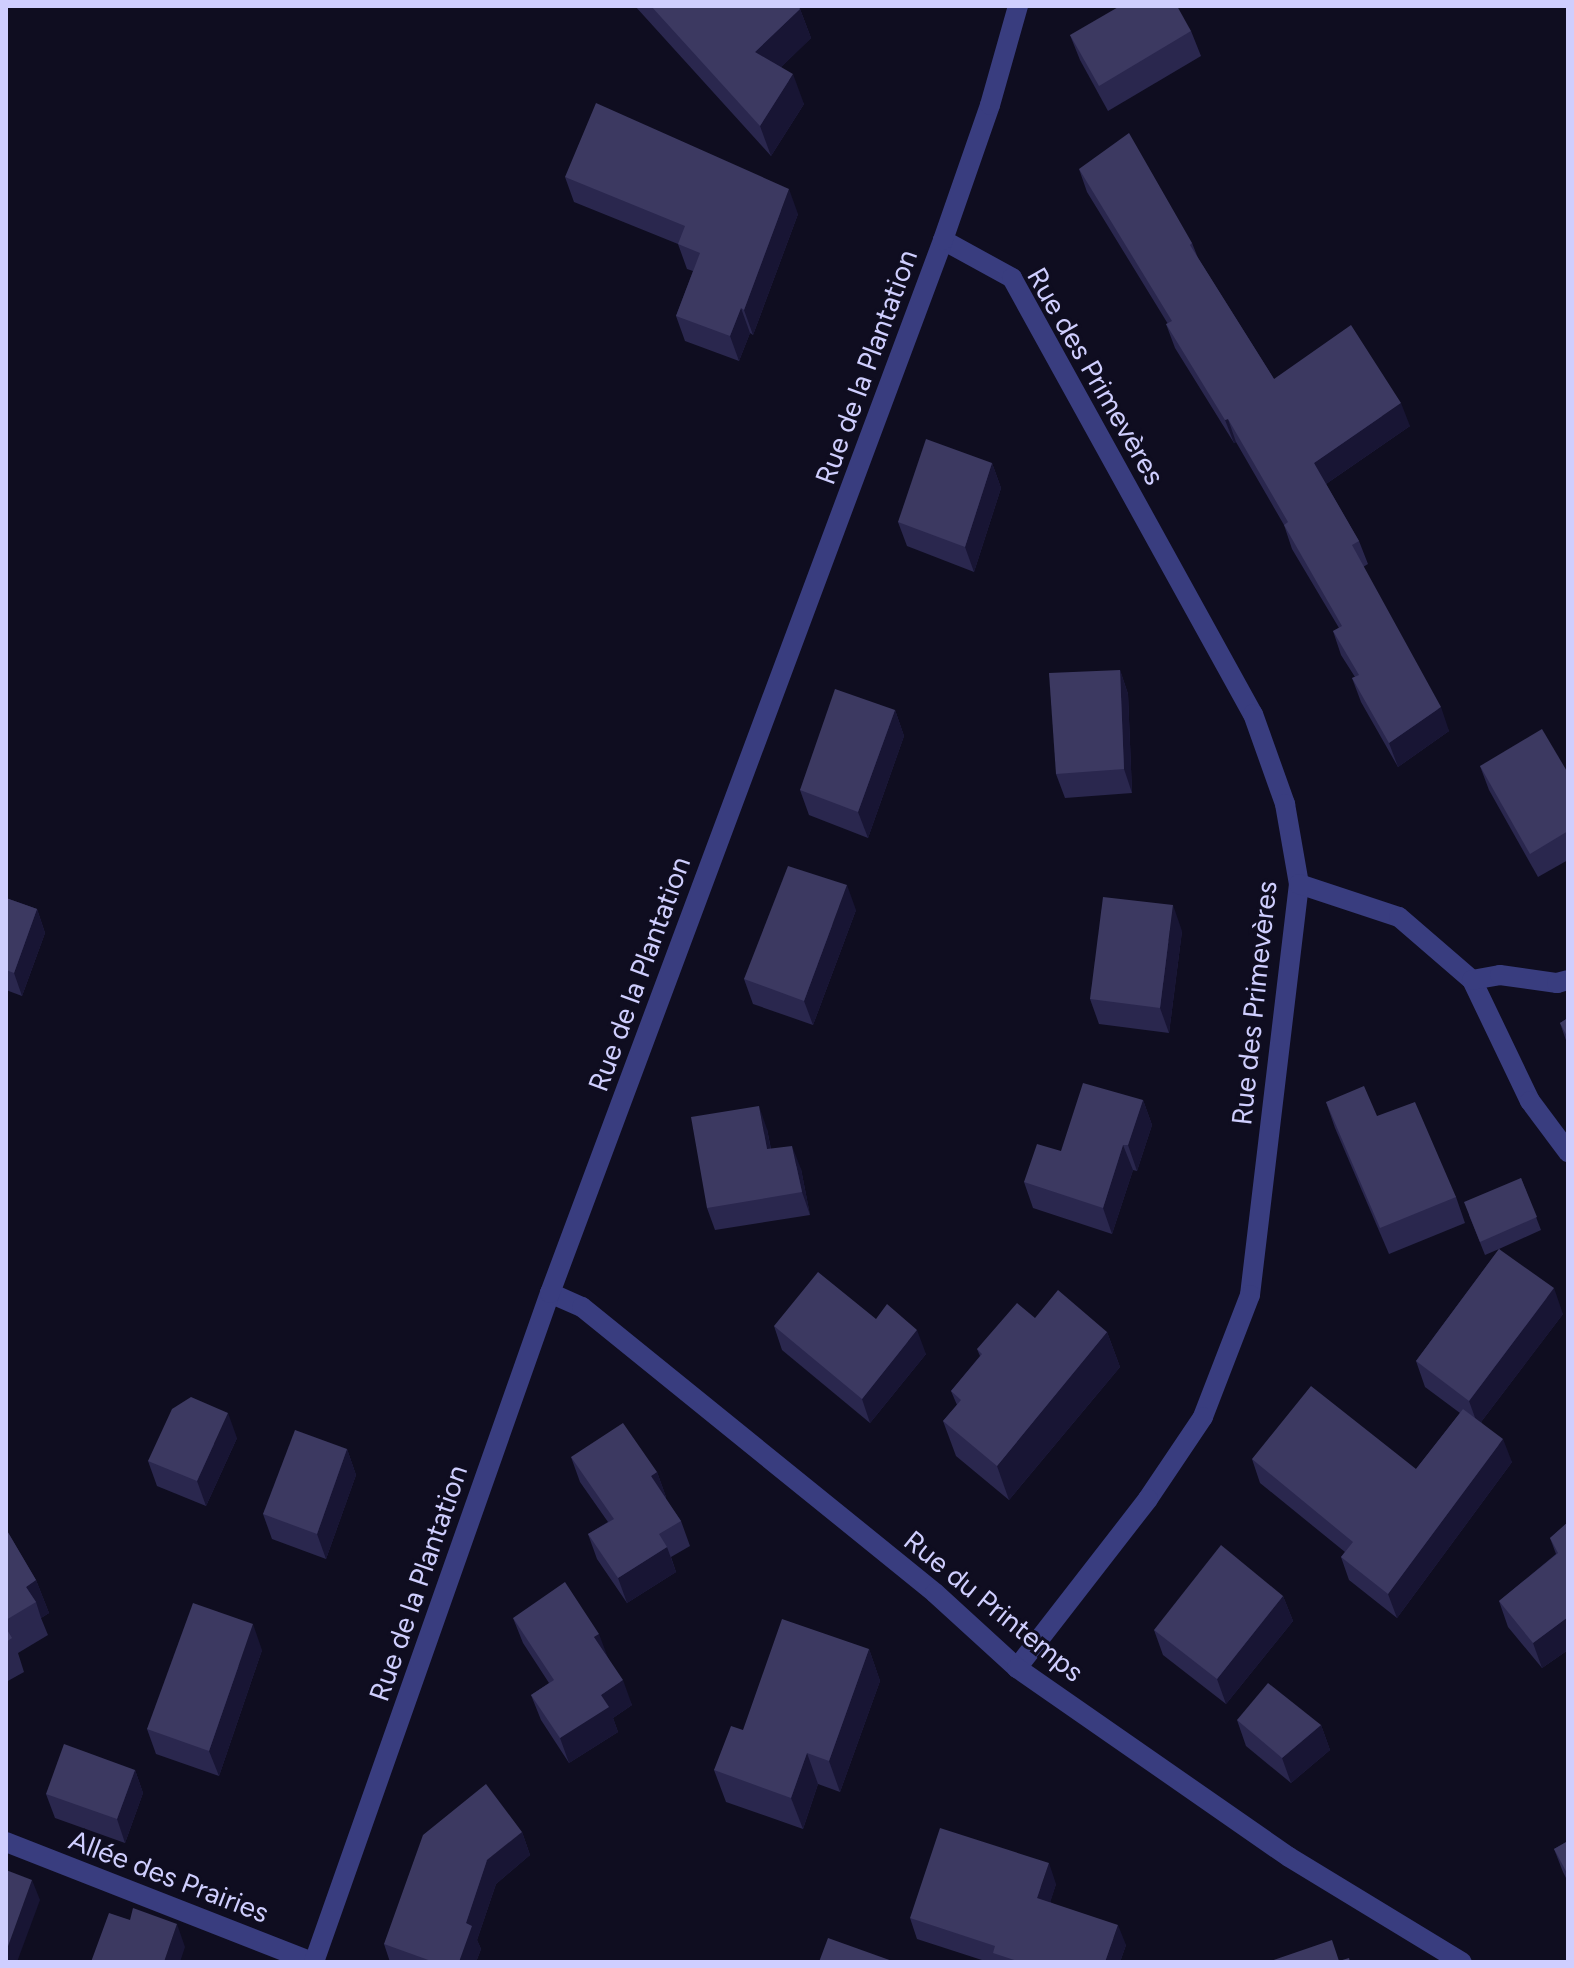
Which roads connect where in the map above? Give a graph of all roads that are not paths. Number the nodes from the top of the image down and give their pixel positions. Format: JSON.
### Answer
{"nodes":[{"id":1,"x":1018,"y":6,"type":"edge"},
{"id":2,"x":943,"y":240,"type":"junction"},
{"id":3,"x":1299,"y":884,"type":"junction"},
{"id":4,"x":1472,"y":980,"type":"junction"},
{"id":5,"x":1568,"y":980,"type":"edge"},
{"id":6,"x":1568,"y":1152,"type":"edge"},
{"id":7,"x":550,"y":1293,"type":"junction"},
{"id":8,"x":1017,"y":1668,"type":"junction"},
{"id":9,"x":6,"y":1842,"type":"edge"},
{"id":10,"x":313,"y":1962,"type":"edge"},
{"id":11,"x":1462,"y":1962,"type":"edge"}],
"edges":[{"from":1,"to":2,"type":"street","name":"Rue de la Plantation"},
{"from":2,"to":3,"type":"street","name":"Rue des Primevères"},
{"from":2,"to":7,"type":"street","name":"Rue de la Plantation"},
{"from":3,"to":4,"type":"street"},
{"from":3,"to":8,"type":"street","name":"Rue des Primevères"},
{"from":4,"to":5,"type":"street"},
{"from":4,"to":6,"type":"street"},
{"from":7,"to":8,"type":"street","name":"Rue du Printemps"},
{"from":7,"to":10,"type":"street","name":"Rue de la Plantation"},
{"from":8,"to":11,"type":"street","name":"Rue du Printemps"},
{"from":9,"to":10,"type":"street","name":"Allée des Prairies"}]}
